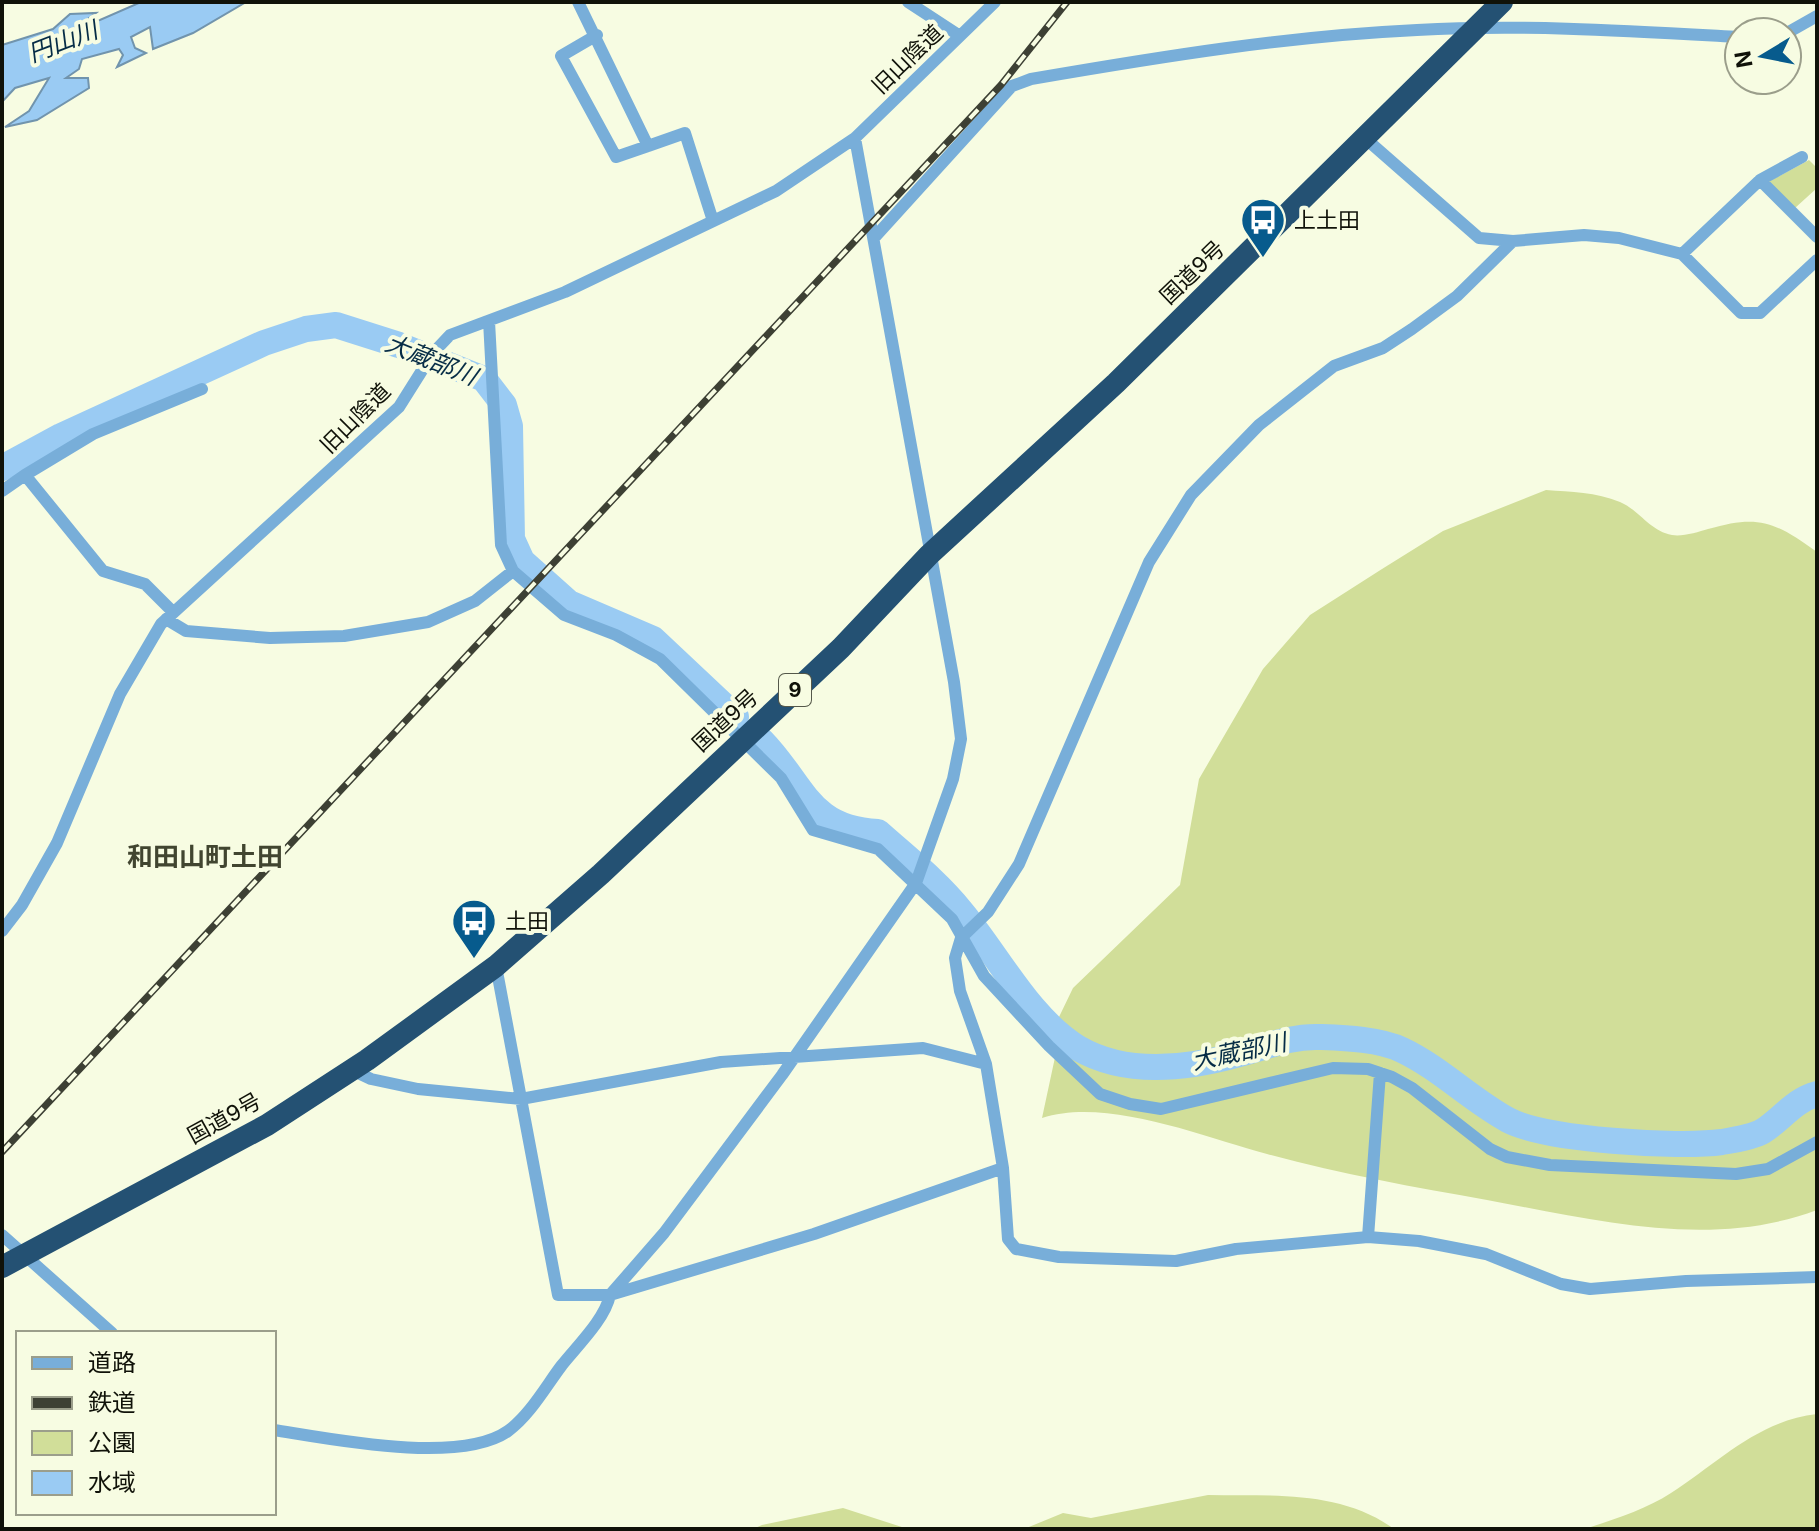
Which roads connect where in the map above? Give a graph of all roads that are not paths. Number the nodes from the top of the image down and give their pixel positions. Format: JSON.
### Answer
{"nodes":[{"id":1,"x":578,"y":2,"type":"edge"},
{"id":2,"x":908,"y":2,"type":"edge"},
{"id":3,"x":995,"y":2,"type":"edge"},
{"id":4,"x":1502,"y":2,"type":"edge"},
{"id":5,"x":921,"y":6,"type":"edge"},
{"id":6,"x":1474,"y":28,"type":"junction"},
{"id":7,"x":597,"y":35,"type":"junction"},
{"id":8,"x":960,"y":36,"type":"junction"},
{"id":9,"x":1723,"y":36,"type":"edge"},
{"id":10,"x":855,"y":138,"type":"junction"},
{"id":11,"x":1366,"y":139,"type":"junction"},
{"id":12,"x":648,"y":146,"type":"junction"},
{"id":13,"x":1802,"y":157,"type":"dead end"},
{"id":14,"x":1760,"y":180,"type":"junction"},
{"id":15,"x":713,"y":221,"type":"junction"},
{"id":16,"x":1817,"y":237,"type":"edge"},
{"id":17,"x":874,"y":238,"type":"junction"},
{"id":18,"x":1513,"y":241,"type":"junction"},
{"id":19,"x":1682,"y":254,"type":"junction"},
{"id":20,"x":1817,"y":260,"type":"edge"},
{"id":21,"x":489,"y":321,"type":"junction"},
{"id":22,"x":202,"y":389,"type":"dead end"},
{"id":23,"x":25,"y":475,"type":"junction"},
{"id":24,"x":2,"y":491,"type":"edge"},
{"id":25,"x":929,"y":555,"type":"junction"},
{"id":26,"x":513,"y":571,"type":"junction"},
{"id":27,"x":170,"y":615,"type":"junction"},
{"id":28,"x":743,"y":738,"type":"junction"},
{"id":29,"x":916,"y":883,"type":"junction"},
{"id":30,"x":2,"y":931,"type":"edge"},
{"id":31,"x":961,"y":938,"type":"junction"},
{"id":32,"x":496,"y":966,"type":"junction"},
{"id":33,"x":794,"y":1059,"type":"junction"},
{"id":34,"x":986,"y":1064,"type":"junction"},
{"id":35,"x":352,"y":1070,"type":"junction"},
{"id":36,"x":1380,"y":1073,"type":"junction"},
{"id":37,"x":521,"y":1099,"type":"junction"},
{"id":38,"x":1817,"y":1142,"type":"edge"},
{"id":39,"x":1003,"y":1168,"type":"junction"},
{"id":40,"x":2,"y":1235,"type":"edge"},
{"id":41,"x":1368,"y":1237,"type":"junction"},
{"id":42,"x":24,"y":1255,"type":"junction"},
{"id":43,"x":2,"y":1267,"type":"edge"},
{"id":44,"x":1817,"y":1277,"type":"edge"},
{"id":45,"x":610,"y":1295,"type":"junction"},
{"id":46,"x":110,"y":1331,"type":"edge"},
{"id":47,"x":276,"y":1430,"type":"edge"}],
"edges":[{"from":1,"to":7,"type":"street"},
{"from":2,"to":5,"type":"street"},
{"from":3,"to":8,"type":"street","name":"旧山陰道"},
{"from":4,"to":6,"type":"highway","name":"国道9号","number":"9"},
{"from":5,"to":8,"type":"street"},
{"from":6,"to":9,"type":"street"},
{"from":6,"to":11,"type":"highway","name":"国道9号","number":"9"},
{"from":6,"to":17,"type":"street"},
{"from":7,"to":12,"type":"street"},
{"from":7,"to":12,"type":"street"},
{"from":8,"to":10,"type":"street","name":"旧山陰道"},
{"from":10,"to":15,"type":"street","name":"旧山陰道"},
{"from":10,"to":17,"type":"street"},
{"from":11,"to":18,"type":"street"},
{"from":11,"to":25,"type":"highway","name":"国道9号","number":"9"},
{"from":12,"to":15,"type":"street"},
{"from":13,"to":14,"type":"street"},
{"from":14,"to":16,"type":"street"},
{"from":14,"to":19,"type":"street"},
{"from":15,"to":21,"type":"street","name":"旧山陰道"},
{"from":17,"to":25,"type":"street"},
{"from":18,"to":19,"type":"street"},
{"from":18,"to":31,"type":"street"},
{"from":19,"to":20,"type":"street"},
{"from":21,"to":26,"type":"street"},
{"from":21,"to":27,"type":"street","name":"旧山陰道"},
{"from":22,"to":23,"type":"street"},
{"from":23,"to":24,"type":"street"},
{"from":23,"to":27,"type":"street"},
{"from":25,"to":28,"type":"highway","name":"国道9号","number":"9"},
{"from":25,"to":29,"type":"street"},
{"from":26,"to":27,"type":"street"},
{"from":26,"to":28,"type":"street"},
{"from":27,"to":30,"type":"street","name":"旧山陰道"},
{"from":28,"to":29,"type":"street"},
{"from":28,"to":32,"type":"highway","name":"国道9号","number":"9"},
{"from":29,"to":31,"type":"street"},
{"from":29,"to":33,"type":"street"},
{"from":31,"to":34,"type":"street"},
{"from":31,"to":36,"type":"street"},
{"from":32,"to":35,"type":"highway","name":"国道9号","number":"9"},
{"from":32,"to":37,"type":"street"},
{"from":33,"to":34,"type":"street"},
{"from":33,"to":37,"type":"street"},
{"from":33,"to":45,"type":"street"},
{"from":34,"to":39,"type":"street"},
{"from":35,"to":37,"type":"street"},
{"from":35,"to":42,"type":"highway","name":"国道9号","number":"9"},
{"from":36,"to":38,"type":"street"},
{"from":36,"to":41,"type":"street"},
{"from":37,"to":45,"type":"street"},
{"from":39,"to":41,"type":"street"},
{"from":39,"to":45,"type":"street"},
{"from":40,"to":42,"type":"street"},
{"from":41,"to":44,"type":"street"},
{"from":42,"to":43,"type":"highway","name":"国道9号","number":"9"},
{"from":42,"to":46,"type":"street"},
{"from":45,"to":47,"type":"street"}]}
